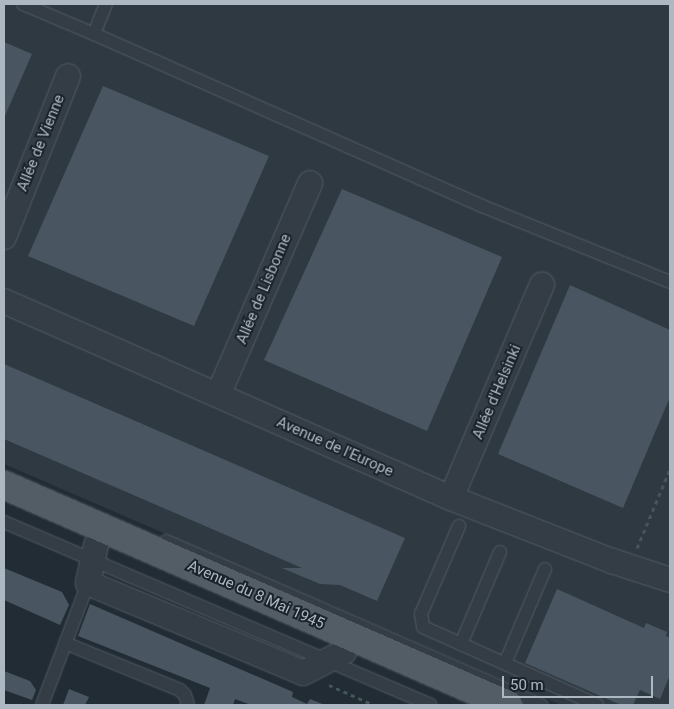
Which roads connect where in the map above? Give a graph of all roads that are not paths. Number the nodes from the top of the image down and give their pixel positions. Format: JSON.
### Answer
{"nodes":[{"id":1,"x":23,"y":4,"type":"edge"},
{"id":2,"x":106,"y":4,"type":"edge"},
{"id":3,"x":94,"y":34,"type":"junction"},
{"id":4,"x":68,"y":76,"type":"dead end"},
{"id":5,"x":310,"y":183,"type":"dead end"},
{"id":6,"x":4,"y":237,"type":"edge"},
{"id":7,"x":670,"y":282,"type":"edge"},
{"id":8,"x":542,"y":285,"type":"dead end"},
{"id":9,"x":4,"y":301,"type":"edge"},
{"id":10,"x":218,"y":395,"type":"junction"},
{"id":11,"x":4,"y":485,"type":"edge"},
{"id":12,"x":451,"y":498,"type":"junction"},
{"id":13,"x":4,"y":506,"type":"edge"},
{"id":14,"x":4,"y":522,"type":"edge"},
{"id":15,"x":458,"y":526,"type":"dead end"},
{"id":16,"x":157,"y":537,"type":"dead end"},
{"id":17,"x":500,"y":552,"type":"dead end"},
{"id":18,"x":95,"y":553,"type":"junction"},
{"id":19,"x":546,"y":569,"type":"dead end"},
{"id":20,"x":670,"y":580,"type":"edge"},
{"id":21,"x":88,"y":583,"type":"junction"},
{"id":22,"x":65,"y":643,"type":"junction"},
{"id":23,"x":461,"y":644,"type":"junction"},
{"id":24,"x":336,"y":656,"type":"junction"},
{"id":25,"x":505,"y":664,"type":"junction"},
{"id":26,"x":42,"y":705,"type":"edge"},
{"id":27,"x":188,"y":705,"type":"edge"},
{"id":28,"x":430,"y":705,"type":"edge"},
{"id":29,"x":465,"y":705,"type":"edge"},
{"id":30,"x":508,"y":705,"type":"edge"},
{"id":31,"x":542,"y":705,"type":"edge"},
{"id":32,"x":597,"y":705,"type":"edge"}],
"edges":[{"from":1,"to":3,"type":"lane"},
{"from":2,"to":3,"type":"lane"},
{"from":3,"to":7,"type":"lane"},
{"from":4,"to":6,"type":"street","name":"Allée de Vienne"},
{"from":5,"to":10,"type":"street","name":"Allée de Lisbonne"},
{"from":8,"to":12,"type":"street","name":"Allée d'Helsinki"},
{"from":9,"to":10,"type":"street","name":"Avenue de l'Europe"},
{"from":10,"to":12,"type":"street","name":"Avenue de l'Europe"},
{"from":11,"to":30,"type":"main road","name":"Avenue du 8 Mai 1945"},
{"from":12,"to":20,"type":"street","name":"Avenue de l'Europe"},
{"from":13,"to":18,"type":"main road","name":"Avenue du 8 Mai 1945"},
{"from":14,"to":18,"type":"lane"},
{"from":15,"to":23,"type":"lane"},
{"from":16,"to":31,"type":"lane"},
{"from":17,"to":23,"type":"lane"},
{"from":18,"to":21,"type":"street"},
{"from":18,"to":24,"type":"main road","name":"Avenue du 8 Mai 1945"},
{"from":19,"to":25,"type":"lane"},
{"from":21,"to":22,"type":"lane"},
{"from":21,"to":24,"type":"street"},
{"from":22,"to":26,"type":"lane"},
{"from":22,"to":27,"type":"lane"},
{"from":23,"to":25,"type":"lane"},
{"from":24,"to":28,"type":"lane"},
{"from":24,"to":29,"type":"main road","name":"Avenue du 8 Mai 1945"},
{"from":25,"to":32,"type":"lane"}]}
